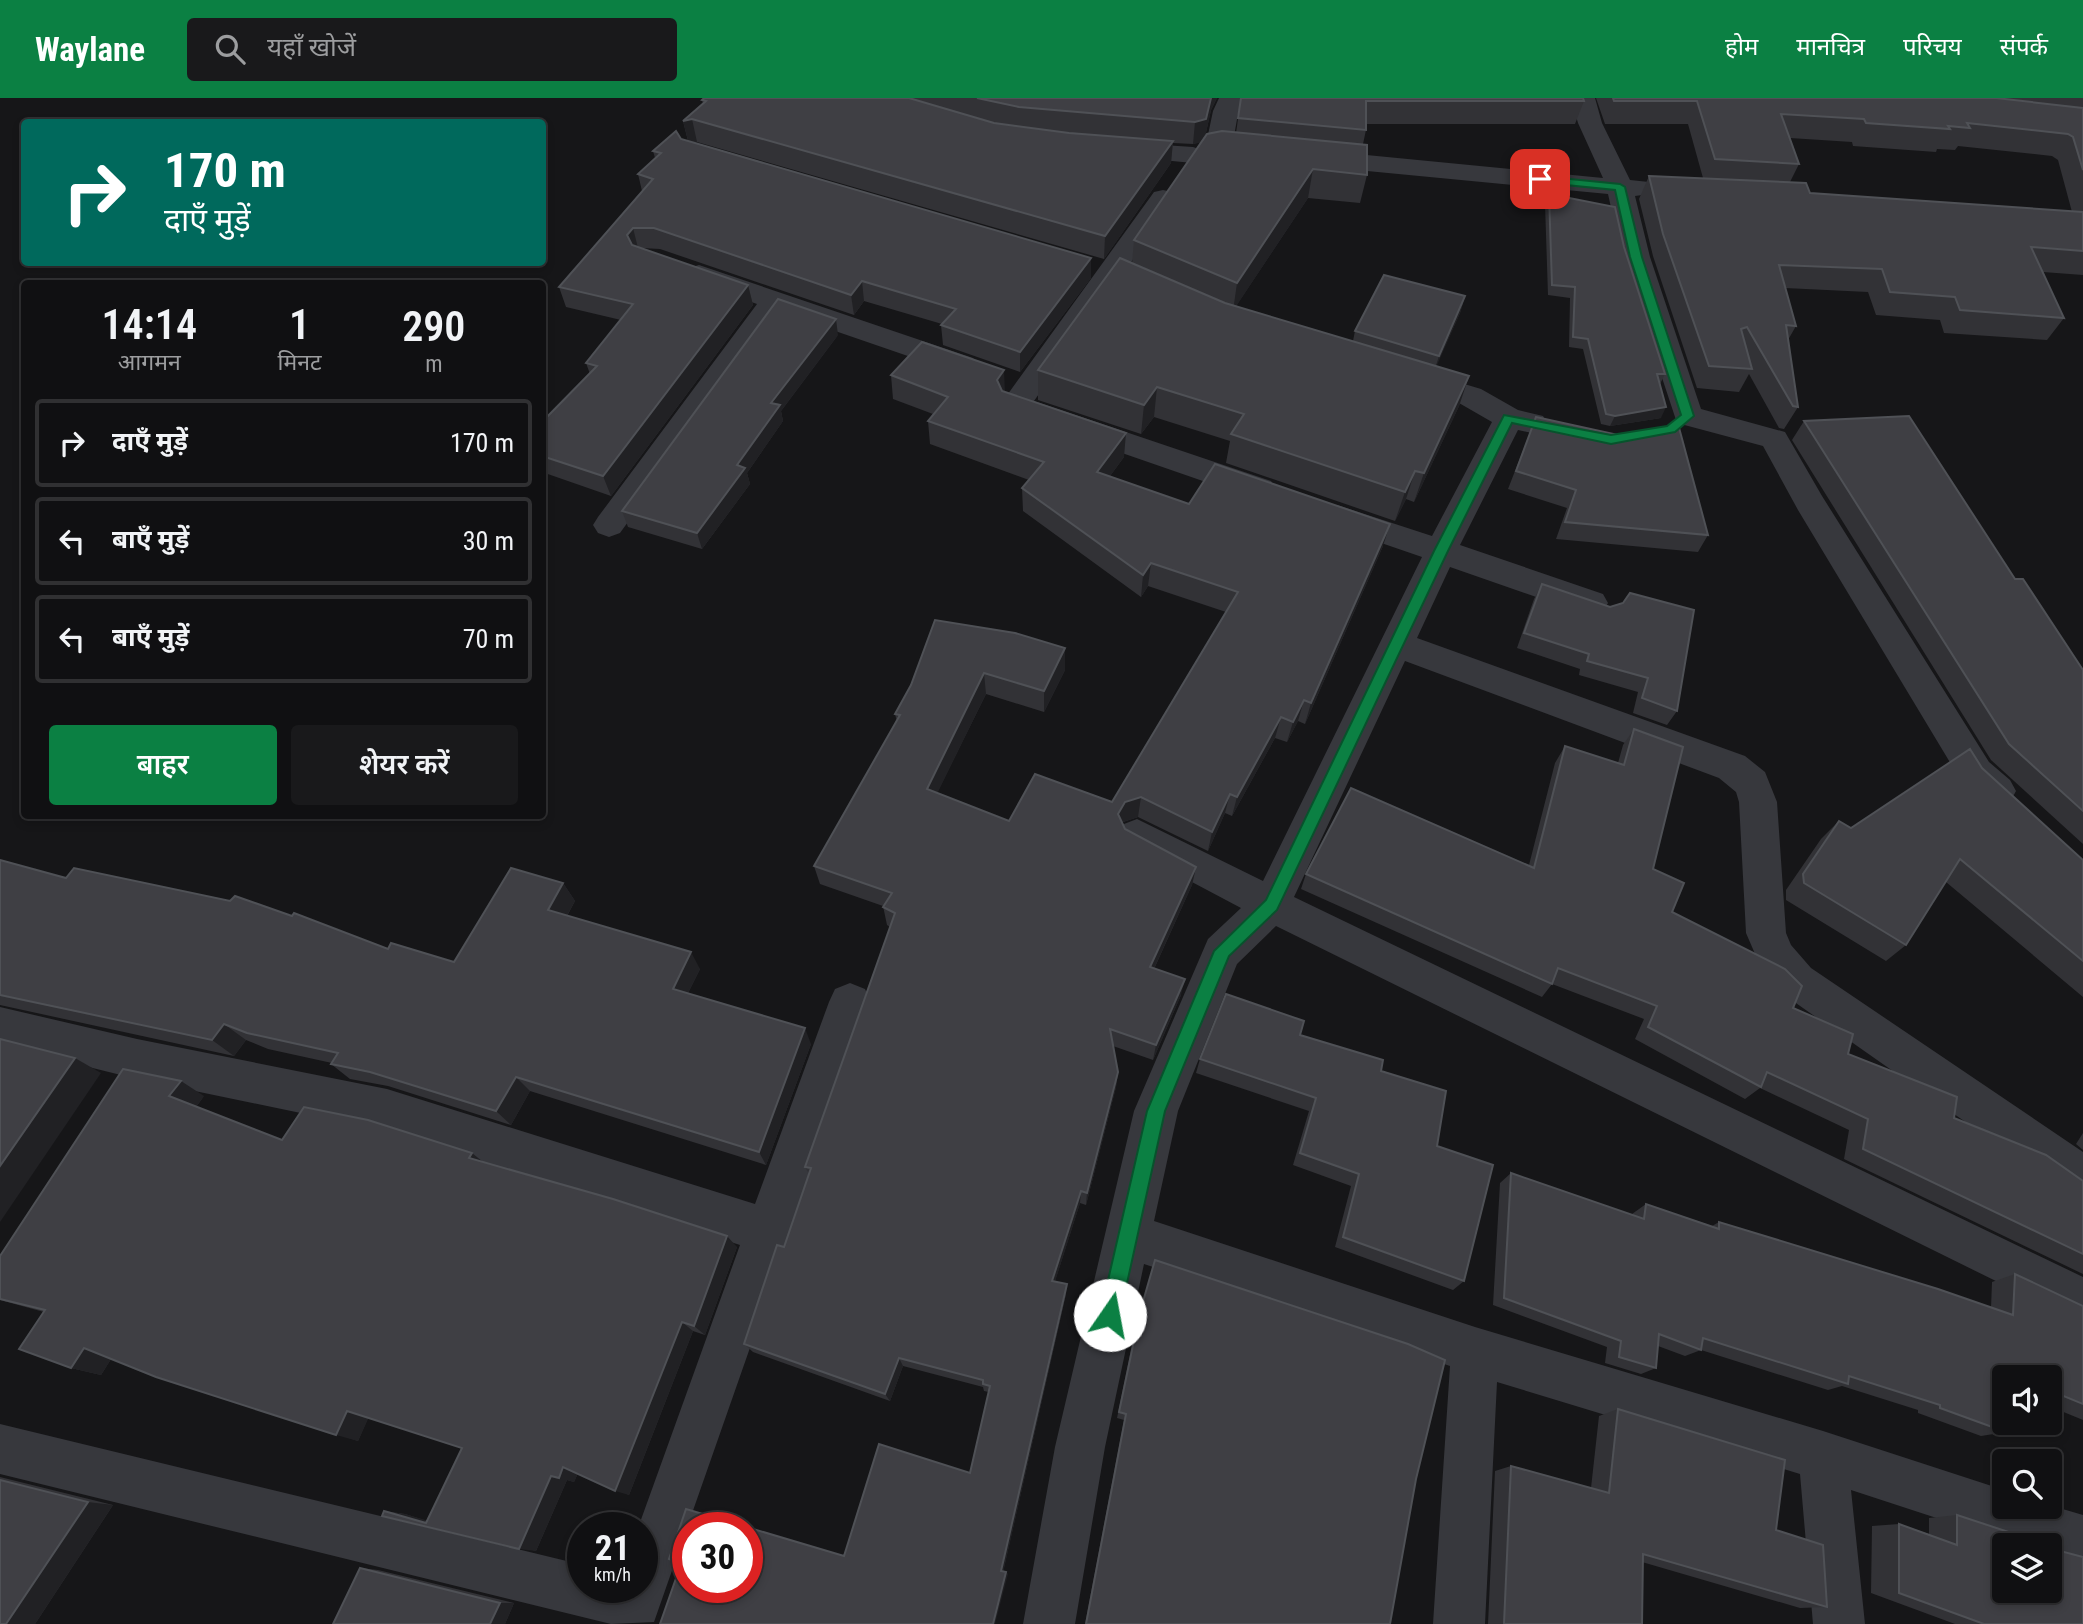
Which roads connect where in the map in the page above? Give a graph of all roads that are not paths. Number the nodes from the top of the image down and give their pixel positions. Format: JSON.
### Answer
{"nodes":[{"id":1,"x":1231,"y":98,"type":"edge"},
{"id":2,"x":1583,"y":98,"type":"edge"},
{"id":3,"x":1097,"y":148,"type":"edge"},
{"id":4,"x":1219,"y":152,"type":"junction"},
{"id":5,"x":1288,"y":156,"type":"edge"},
{"id":6,"x":1620,"y":187,"type":"junction"},
{"id":7,"x":1662,"y":189,"type":"edge"},
{"id":8,"x":674,"y":265,"type":"edge"},
{"id":9,"x":774,"y":300,"type":"junction"},
{"id":10,"x":1390,"y":372,"type":"edge"},
{"id":11,"x":1007,"y":381,"type":"junction"},
{"id":12,"x":1508,"y":418,"type":"junction"},
{"id":13,"x":1559,"y":429,"type":"edge"},
{"id":14,"x":609,"y":525,"type":"dead end"},
{"id":15,"x":1441,"y":551,"type":"junction"},
{"id":16,"x":1602,"y":607,"type":"edge"},
{"id":17,"x":1396,"y":644,"type":"junction"},
{"id":18,"x":2015,"y":808,"type":"edge"},
{"id":19,"x":1138,"y":835,"type":"edge"},
{"id":20,"x":1271,"y":905,"type":"junction"},
{"id":21,"x":850,"y":1002,"type":"dead end"},
{"id":22,"x":0,"y":1026,"type":"edge"},
{"id":23,"x":2083,"y":1178,"type":"edge"},
{"id":24,"x":768,"y":1231,"type":"junction"},
{"id":25,"x":1128,"y":1235,"type":"junction"},
{"id":26,"x":2083,"y":1301,"type":"edge"},
{"id":27,"x":1475,"y":1352,"type":"junction"},
{"id":28,"x":0,"y":1449,"type":"edge"},
{"id":29,"x":1823,"y":1456,"type":"junction"},
{"id":30,"x":2083,"y":1541,"type":"edge"},
{"id":31,"x":658,"y":1542,"type":"edge"},
{"id":32,"x":567,"y":1584,"type":"edge"},
{"id":33,"x":1049,"y":1624,"type":"edge"},
{"id":34,"x":1459,"y":1624,"type":"edge"},
{"id":35,"x":1839,"y":1624,"type":"edge"}],
"edges":[{"from":1,"to":4,"type":"street"},
{"from":2,"to":6,"type":"street"},
{"from":3,"to":4,"type":"street"},
{"from":4,"to":11,"type":"street"},
{"from":5,"to":6,"type":"street"},
{"from":6,"to":7,"type":"street"},
{"from":6,"to":18,"type":"street"},
{"from":8,"to":9,"type":"street"},
{"from":9,"to":11,"type":"street"},
{"from":9,"to":14,"type":"street"},
{"from":10,"to":12,"type":"street"},
{"from":11,"to":15,"type":"street"},
{"from":12,"to":13,"type":"street"},
{"from":12,"to":15,"type":"street"},
{"from":15,"to":16,"type":"street"},
{"from":15,"to":17,"type":"street"},
{"from":17,"to":20,"type":"street"},
{"from":17,"to":23,"type":"street"},
{"from":19,"to":20,"type":"street"},
{"from":20,"to":25,"type":"street"},
{"from":20,"to":26,"type":"street"},
{"from":21,"to":24,"type":"street"},
{"from":22,"to":24,"type":"street"},
{"from":24,"to":31,"type":"street"},
{"from":25,"to":27,"type":"street"},
{"from":25,"to":33,"type":"street"},
{"from":27,"to":29,"type":"street"},
{"from":27,"to":34,"type":"street"},
{"from":28,"to":32,"type":"street"},
{"from":29,"to":30,"type":"street"},
{"from":29,"to":35,"type":"street"}]}
